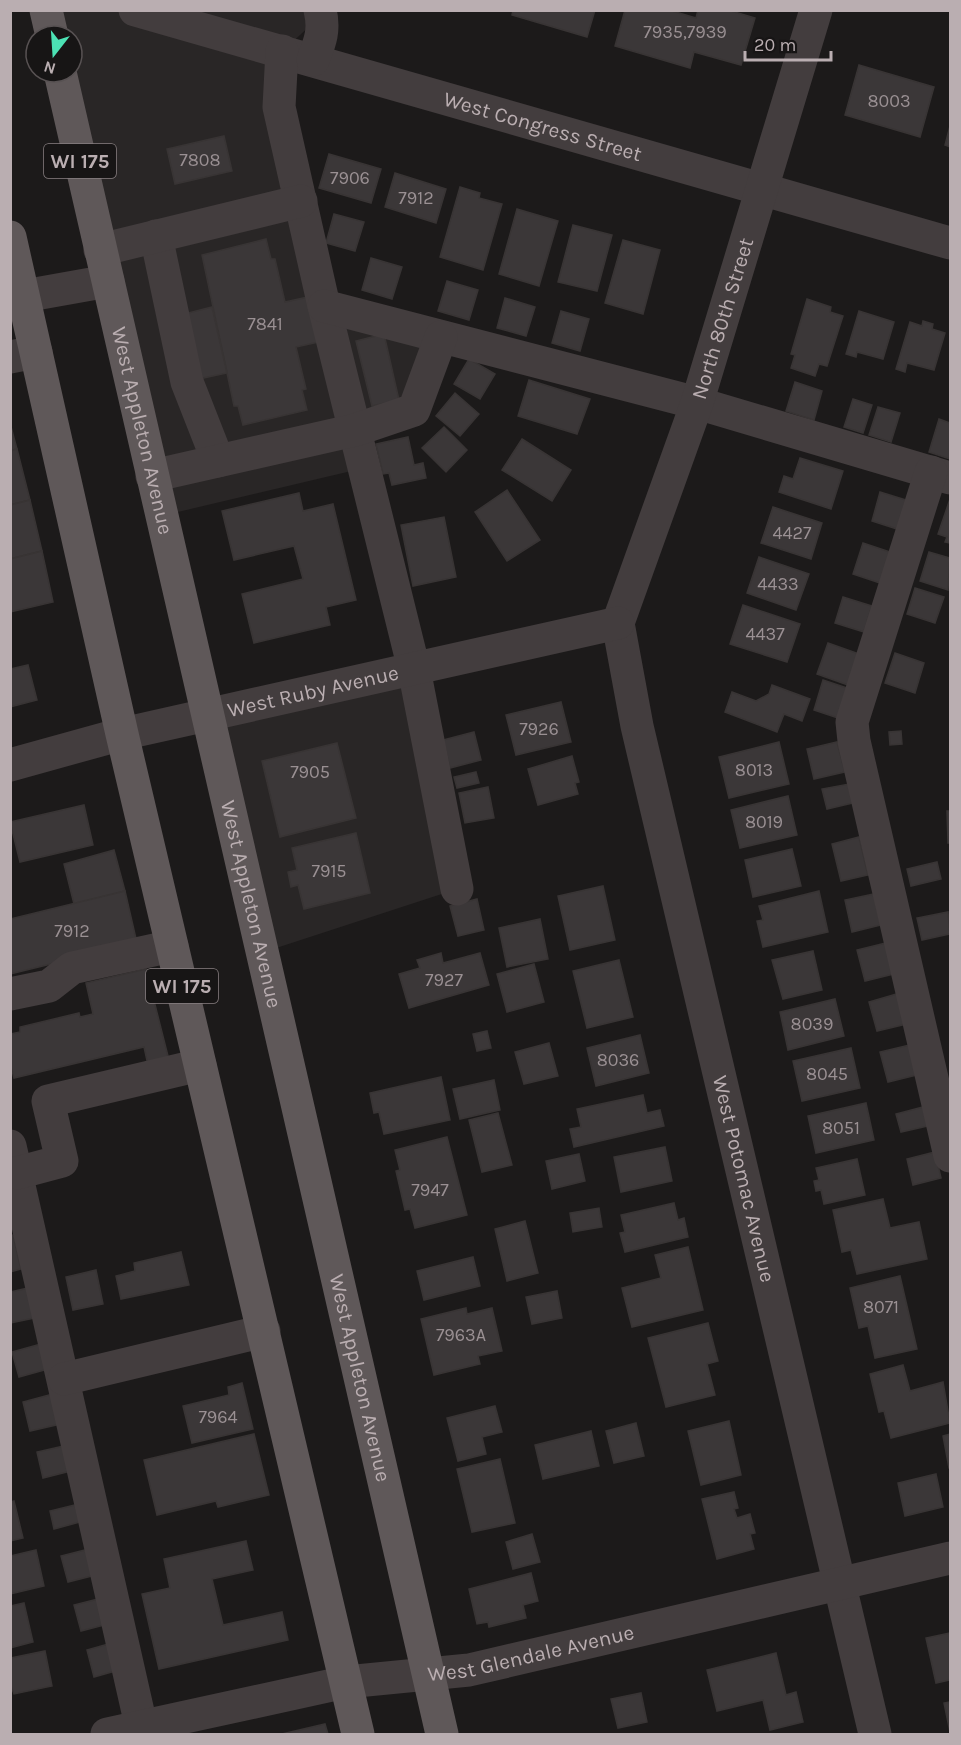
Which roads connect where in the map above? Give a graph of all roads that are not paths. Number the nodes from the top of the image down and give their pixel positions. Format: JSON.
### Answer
{"nodes":[{"id":1,"x":135,"y":10,"type":"edge"},
{"id":2,"x":320,"y":10,"type":"edge"},
{"id":3,"x":816,"y":10,"type":"edge"},
{"id":4,"x":282,"y":51,"type":"junction"},
{"id":5,"x":313,"y":60,"type":"junction"},
{"id":6,"x":63,"y":84,"type":"edge"},
{"id":7,"x":763,"y":189,"type":"junction"},
{"id":8,"x":301,"y":201,"type":"junction"},
{"id":9,"x":156,"y":236,"type":"junction"},
{"id":10,"x":10,"y":237,"type":"edge"},
{"id":11,"x":951,"y":243,"type":"edge"},
{"id":12,"x":104,"y":265,"type":"junction"},
{"id":13,"x":24,"y":296,"type":"junction"},
{"id":14,"x":324,"y":306,"type":"junction"},
{"id":15,"x":441,"y":337,"type":"junction"},
{"id":16,"x":23,"y":355,"type":"edge"},
{"id":17,"x":697,"y":404,"type":"junction"},
{"id":18,"x":355,"y":430,"type":"junction"},
{"id":19,"x":218,"y":461,"type":"junction"},
{"id":20,"x":941,"y":475,"type":"edge"},
{"id":21,"x":152,"y":476,"type":"junction"},
{"id":22,"x":618,"y":623,"type":"junction"},
{"id":23,"x":414,"y":669,"type":"junction"},
{"id":24,"x":206,"y":715,"type":"junction"},
{"id":25,"x":122,"y":734,"type":"junction"},
{"id":26,"x":10,"y":765,"type":"edge"},
{"id":27,"x":457,"y":889,"type":"dead end"},
{"id":28,"x":172,"y":946,"type":"junction"},
{"id":29,"x":10,"y":994,"type":"edge"},
{"id":30,"x":200,"y":1065,"type":"junction"},
{"id":31,"x":951,"y":1156,"type":"edge"},
{"id":32,"x":14,"y":1159,"type":"edge"},
{"id":33,"x":264,"y":1331,"type":"junction"},
{"id":34,"x":64,"y":1379,"type":"junction"},
{"id":35,"x":951,"y":1557,"type":"edge"},
{"id":36,"x":840,"y":1585,"type":"junction"},
{"id":37,"x":428,"y":1673,"type":"junction"},
{"id":38,"x":346,"y":1682,"type":"junction"},
{"id":39,"x":142,"y":1731,"type":"edge"},
{"id":40,"x":107,"y":1734,"type":"edge"},
{"id":41,"x":358,"y":1734,"type":"edge"},
{"id":42,"x":442,"y":1734,"type":"edge"},
{"id":43,"x":875,"y":1734,"type":"edge"}],
"edges":[{"from":1,"to":4,"type":"street","name":"West Congress Street"},
{"from":2,"to":5,"type":"street"},
{"from":3,"to":7,"type":"street","name":"North 80th Street"},
{"from":4,"to":5,"type":"street","name":"West Congress Street"},
{"from":4,"to":8,"type":"street"},
{"from":5,"to":7,"type":"street","name":"West Congress Street"},
{"from":6,"to":12,"type":"main road","name":"West Appleton Avenue","number":"WI 175"},
{"from":7,"to":11,"type":"street","name":"West Congress Street"},
{"from":7,"to":17,"type":"street","name":"North 80th Street"},
{"from":8,"to":9,"type":"street"},
{"from":8,"to":14,"type":"street"},
{"from":9,"to":12,"type":"street"},
{"from":9,"to":19,"type":"street"},
{"from":10,"to":13,"type":"main road","number":"WI 175"},
{"from":12,"to":13,"type":"street"},
{"from":12,"to":21,"type":"main road","name":"West Appleton Avenue","number":"WI 175"},
{"from":13,"to":16,"type":"main road","number":"WI 175"},
{"from":14,"to":15,"type":"street"},
{"from":14,"to":18,"type":"street"},
{"from":15,"to":17,"type":"street"},
{"from":15,"to":18,"type":"street"},
{"from":16,"to":25,"type":"main road","number":"WI 175"},
{"from":17,"to":20,"type":"street"},
{"from":17,"to":22,"type":"street","name":"North 80th Street"},
{"from":18,"to":19,"type":"street"},
{"from":18,"to":23,"type":"street"},
{"from":19,"to":21,"type":"street"},
{"from":20,"to":31,"type":"street"},
{"from":21,"to":24,"type":"main road","name":"West Appleton Avenue","number":"WI 175"},
{"from":22,"to":23,"type":"street","name":"West Ruby Avenue"},
{"from":22,"to":36,"type":"street","name":"West Potomac Avenue"},
{"from":23,"to":24,"type":"street","name":"West Ruby Avenue"},
{"from":23,"to":27,"type":"street"},
{"from":24,"to":25,"type":"street","name":"West Ruby Avenue"},
{"from":24,"to":37,"type":"main road","name":"West Appleton Avenue","number":"WI 175"},
{"from":25,"to":26,"type":"street","name":"West Ruby Avenue"},
{"from":25,"to":28,"type":"main road","number":"WI 175"},
{"from":28,"to":29,"type":"street"},
{"from":28,"to":30,"type":"main road","number":"WI 175"},
{"from":30,"to":32,"type":"street"},
{"from":30,"to":33,"type":"main road","number":"WI 175"},
{"from":32,"to":34,"type":"street"},
{"from":33,"to":34,"type":"street"},
{"from":33,"to":38,"type":"main road","number":"WI 175"},
{"from":34,"to":39,"type":"street"},
{"from":35,"to":36,"type":"street","name":"West Glendale Avenue"},
{"from":36,"to":37,"type":"street","name":"West Glendale Avenue"},
{"from":36,"to":43,"type":"street","name":"West Potomac Avenue"},
{"from":37,"to":38,"type":"street","name":"West Glendale Avenue"},
{"from":37,"to":42,"type":"main road","name":"West Appleton Avenue","number":"WI 175"},
{"from":38,"to":39,"type":"street","name":"West Glendale Avenue"},
{"from":38,"to":41,"type":"main road","number":"WI 175"},
{"from":39,"to":40,"type":"street","name":"West Glendale Avenue"}]}
